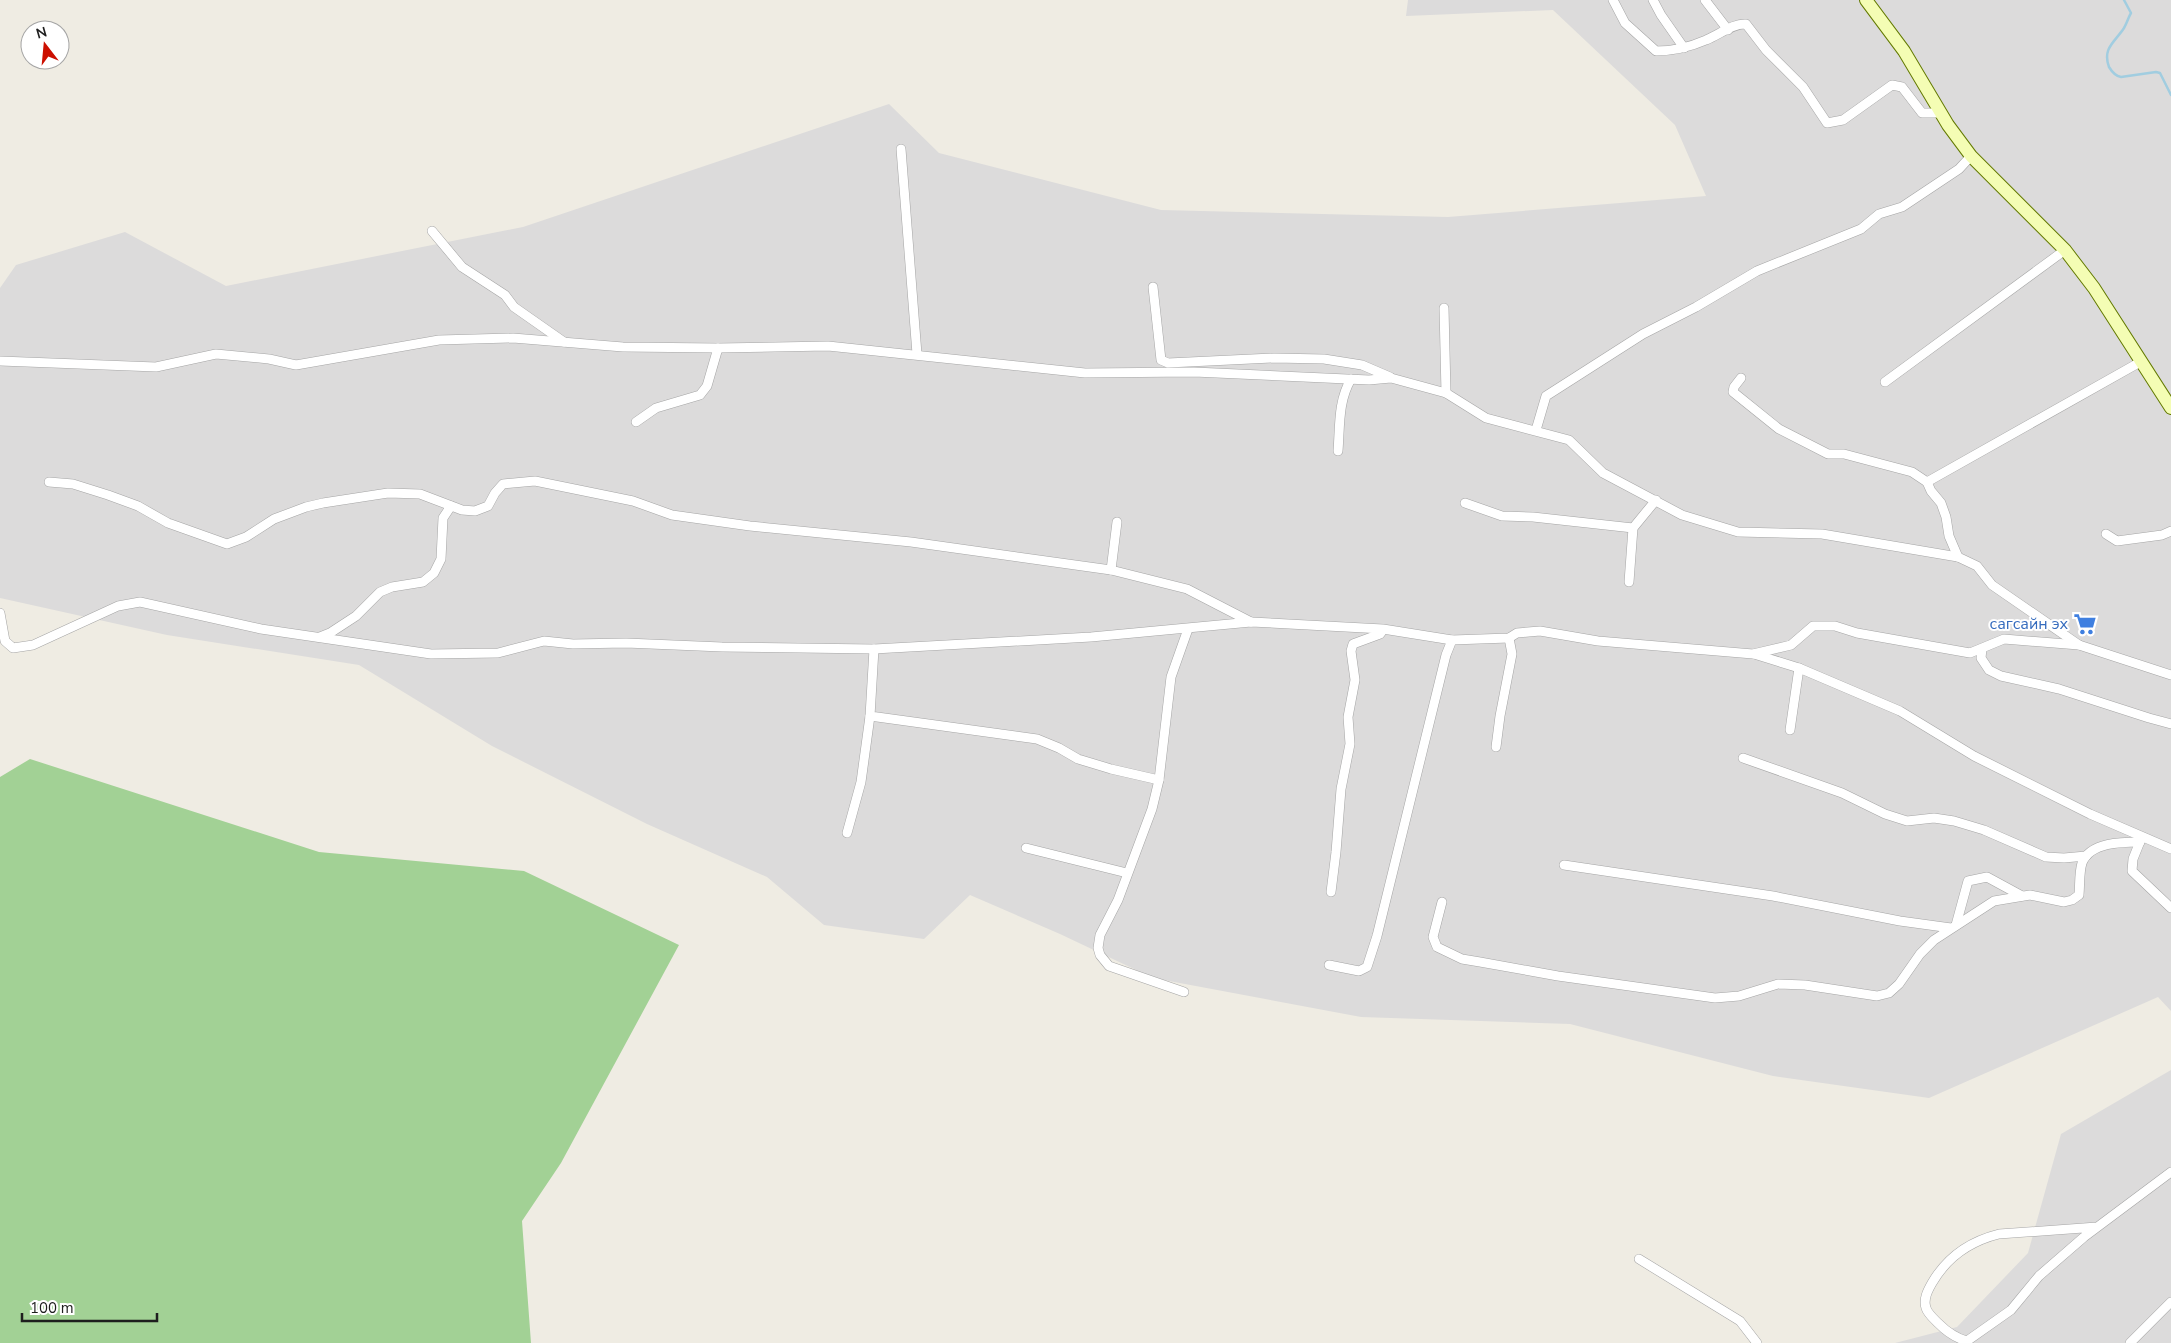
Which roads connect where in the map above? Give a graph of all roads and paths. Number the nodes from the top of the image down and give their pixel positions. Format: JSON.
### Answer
{"nodes":[{"id":1,"x":1613,"y":0,"type":"edge"},
{"id":2,"x":1653,"y":0,"type":"edge"},
{"id":3,"x":1705,"y":0,"type":"edge"},
{"id":4,"x":1866,"y":0,"type":"edge"},
{"id":5,"x":1728,"y":30,"type":"junction"},
{"id":6,"x":1684,"y":48,"type":"junction"},
{"id":7,"x":1940,"y":113,"type":"junction"},
{"id":8,"x":901,"y":149,"type":"dead end"},
{"id":9,"x":1971,"y":156,"type":"junction"},
{"id":10,"x":432,"y":231,"type":"dead end"},
{"id":11,"x":2064,"y":250,"type":"junction"},
{"id":12,"x":1153,"y":287,"type":"dead end"},
{"id":13,"x":1444,"y":308,"type":"dead end"},
{"id":14,"x":565,"y":342,"type":"junction"},
{"id":15,"x":718,"y":348,"type":"junction"},
{"id":16,"x":916,"y":354,"type":"junction"},
{"id":17,"x":0,"y":360,"type":"edge"},
{"id":18,"x":2142,"y":361,"type":"junction"},
{"id":19,"x":1213,"y":362,"type":"junction"},
{"id":20,"x":1194,"y":372,"type":"junction"},
{"id":21,"x":1391,"y":378,"type":"junction"},
{"id":22,"x":1741,"y":378,"type":"dead end"},
{"id":23,"x":1351,"y":379,"type":"junction"},
{"id":24,"x":1885,"y":382,"type":"dead end"},
{"id":25,"x":1446,"y":393,"type":"junction"},
{"id":26,"x":2171,"y":408,"type":"edge"},
{"id":27,"x":636,"y":422,"type":"dead end"},
{"id":28,"x":1536,"y":430,"type":"junction"},
{"id":29,"x":1338,"y":451,"type":"dead end"},
{"id":30,"x":48,"y":482,"type":"dead end"},
{"id":31,"x":1927,"y":482,"type":"junction"},
{"id":32,"x":1656,"y":500,"type":"junction"},
{"id":33,"x":1465,"y":503,"type":"dead end"},
{"id":34,"x":451,"y":506,"type":"junction"},
{"id":35,"x":1117,"y":522,"type":"dead end"},
{"id":36,"x":1633,"y":528,"type":"junction"},
{"id":37,"x":2171,"y":531,"type":"edge"},
{"id":38,"x":2106,"y":534,"type":"dead end"},
{"id":39,"x":1958,"y":557,"type":"junction"},
{"id":40,"x":1111,"y":570,"type":"junction"},
{"id":41,"x":1630,"y":582,"type":"dead end"},
{"id":42,"x":0,"y":613,"type":"edge"},
{"id":43,"x":1252,"y":622,"type":"junction"},
{"id":44,"x":1188,"y":629,"type":"junction"},
{"id":45,"x":1383,"y":629,"type":"junction"},
{"id":46,"x":318,"y":638,"type":"junction"},
{"id":47,"x":1509,"y":638,"type":"junction"},
{"id":48,"x":1452,"y":640,"type":"junction"},
{"id":49,"x":2079,"y":644,"type":"junction"},
{"id":50,"x":874,"y":649,"type":"junction"},
{"id":51,"x":1982,"y":649,"type":"junction"},
{"id":52,"x":1754,"y":654,"type":"junction"},
{"id":53,"x":1799,"y":668,"type":"junction"},
{"id":54,"x":2171,"y":675,"type":"edge"},
{"id":55,"x":870,"y":716,"type":"junction"},
{"id":56,"x":2171,"y":724,"type":"edge"},
{"id":57,"x":1790,"y":730,"type":"dead end"},
{"id":58,"x":1496,"y":747,"type":"dead end"},
{"id":59,"x":1743,"y":758,"type":"dead end"},
{"id":60,"x":1159,"y":780,"type":"junction"},
{"id":61,"x":847,"y":833,"type":"dead end"},
{"id":62,"x":2141,"y":839,"type":"junction"},
{"id":63,"x":1026,"y":848,"type":"dead end"},
{"id":64,"x":2171,"y":849,"type":"edge"},
{"id":65,"x":2086,"y":856,"type":"junction"},
{"id":66,"x":1564,"y":865,"type":"dead end"},
{"id":67,"x":1127,"y":873,"type":"junction"},
{"id":68,"x":1331,"y":892,"type":"dead end"},
{"id":69,"x":2022,"y":896,"type":"junction"},
{"id":70,"x":1442,"y":902,"type":"dead end"},
{"id":71,"x":2171,"y":908,"type":"edge"},
{"id":72,"x":1954,"y":926,"type":"junction"},
{"id":73,"x":1330,"y":966,"type":"dead end"},
{"id":74,"x":1184,"y":992,"type":"dead end"},
{"id":75,"x":2171,"y":1172,"type":"edge"},
{"id":76,"x":2097,"y":1226,"type":"junction"},
{"id":77,"x":1638,"y":1259,"type":"dead end"},
{"id":78,"x":2171,"y":1302,"type":"edge"},
{"id":79,"x":1757,"y":1343,"type":"edge"},
{"id":80,"x":2130,"y":1343,"type":"edge"}],
"edges":[{"from":1,"to":6,"type":"street"},
{"from":2,"to":6,"type":"street"},
{"from":3,"to":5,"type":"street"},
{"from":4,"to":7,"type":"main road"},
{"from":5,"to":6,"type":"street"},
{"from":5,"to":7,"type":"street"},
{"from":7,"to":9,"type":"main road"},
{"from":8,"to":16,"type":"street"},
{"from":9,"to":11,"type":"main road"},
{"from":9,"to":28,"type":"street"},
{"from":10,"to":14,"type":"street"},
{"from":11,"to":18,"type":"main road"},
{"from":11,"to":24,"type":"street"},
{"from":12,"to":19,"type":"street"},
{"from":13,"to":25,"type":"street"},
{"from":14,"to":15,"type":"street"},
{"from":14,"to":17,"type":"street"},
{"from":15,"to":16,"type":"street"},
{"from":15,"to":27,"type":"street"},
{"from":16,"to":20,"type":"street"},
{"from":18,"to":26,"type":"main road"},
{"from":18,"to":31,"type":"street"},
{"from":19,"to":20,"type":"street"},
{"from":19,"to":21,"type":"street"},
{"from":20,"to":23,"type":"street"},
{"from":21,"to":23,"type":"street"},
{"from":21,"to":25,"type":"street"},
{"from":22,"to":31,"type":"street"},
{"from":23,"to":29,"type":"street"},
{"from":25,"to":28,"type":"street"},
{"from":28,"to":32,"type":"street"},
{"from":30,"to":34,"type":"street"},
{"from":31,"to":39,"type":"street"},
{"from":32,"to":36,"type":"street"},
{"from":32,"to":39,"type":"street"},
{"from":33,"to":36,"type":"street"},
{"from":34,"to":40,"type":"street"},
{"from":34,"to":46,"type":"street"},
{"from":35,"to":40,"type":"street"},
{"from":36,"to":41,"type":"street"},
{"from":37,"to":38,"type":"street"},
{"from":39,"to":49,"type":"street"},
{"from":40,"to":43,"type":"street"},
{"from":42,"to":46,"type":"street"},
{"from":43,"to":44,"type":"street"},
{"from":43,"to":45,"type":"street"},
{"from":44,"to":50,"type":"street"},
{"from":44,"to":60,"type":"street"},
{"from":45,"to":48,"type":"street"},
{"from":45,"to":68,"type":"street"},
{"from":46,"to":50,"type":"street"},
{"from":47,"to":48,"type":"street"},
{"from":47,"to":52,"type":"street"},
{"from":47,"to":58,"type":"street"},
{"from":48,"to":73,"type":"street"},
{"from":49,"to":51,"type":"street"},
{"from":49,"to":54,"type":"street"},
{"from":50,"to":55,"type":"street"},
{"from":51,"to":52,"type":"street"},
{"from":51,"to":56,"type":"street"},
{"from":52,"to":53,"type":"street"},
{"from":53,"to":57,"type":"street"},
{"from":53,"to":62,"type":"street"},
{"from":55,"to":60,"type":"street"},
{"from":55,"to":61,"type":"street"},
{"from":59,"to":65,"type":"street"},
{"from":60,"to":67,"type":"street"},
{"from":62,"to":64,"type":"street"},
{"from":62,"to":65,"type":"street"},
{"from":62,"to":71,"type":"street"},
{"from":63,"to":67,"type":"street"},
{"from":65,"to":69,"type":"street"},
{"from":66,"to":72,"type":"street"},
{"from":67,"to":74,"type":"street"},
{"from":69,"to":72,"type":"street"},
{"from":69,"to":72,"type":"street"},
{"from":70,"to":72,"type":"street"},
{"from":75,"to":76,"type":"street"},
{"from":76,"to":76,"type":"street"},
{"from":77,"to":79,"type":"street"},
{"from":78,"to":80,"type":"street"}]}
